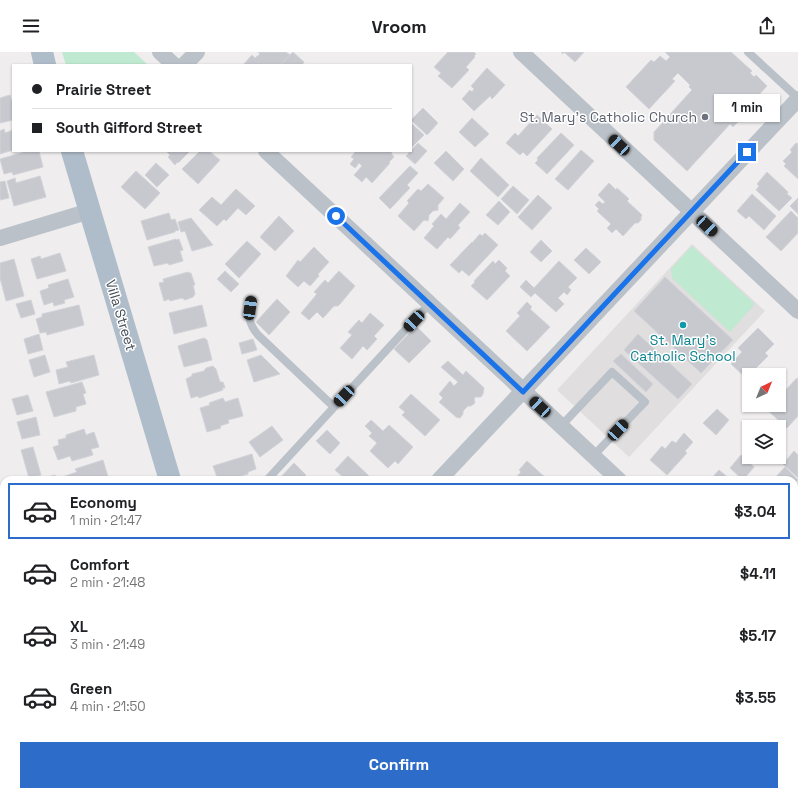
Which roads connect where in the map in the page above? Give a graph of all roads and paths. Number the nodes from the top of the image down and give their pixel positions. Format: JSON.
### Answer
{"nodes":[{"id":1,"x":42,"y":52,"type":"edge"},
{"id":2,"x":160,"y":52,"type":"edge"},
{"id":3,"x":196,"y":52,"type":"edge"},
{"id":4,"x":521,"y":52,"type":"edge"},
{"id":5,"x":748,"y":52,"type":"edge"},
{"id":6,"x":46,"y":64,"type":"edge"},
{"id":7,"x":173,"y":64,"type":"edge"},
{"id":8,"x":185,"y":64,"type":"edge"},
{"id":9,"x":798,"y":99,"type":"edge"},
{"id":10,"x":72,"y":152,"type":"edge"},
{"id":11,"x":267,"y":152,"type":"edge"},
{"id":12,"x":90,"y":211,"type":"junction"},
{"id":13,"x":691,"y":212,"type":"junction"},
{"id":14,"x":0,"y":238,"type":"edge"},
{"id":15,"x":251,"y":299,"type":"dead end"},
{"id":16,"x":429,"y":304,"type":"junction"},
{"id":17,"x":798,"y":311,"type":"edge"},
{"id":18,"x":523,"y":392,"type":"junction"},
{"id":19,"x":334,"y":407,"type":"junction"},
{"id":20,"x":560,"y":426,"type":"junction"},
{"id":21,"x":593,"y":456,"type":"junction"},
{"id":22,"x":169,"y":476,"type":"edge"},
{"id":23,"x":270,"y":476,"type":"edge"},
{"id":24,"x":443,"y":476,"type":"edge"},
{"id":25,"x":615,"y":476,"type":"edge"}],
"edges":[{"from":1,"to":6,"type":"main road"},
{"from":2,"to":7,"type":"street"},
{"from":3,"to":8,"type":"street"},
{"from":4,"to":13,"type":"street"},
{"from":5,"to":9,"type":"lane"},
{"from":9,"to":13,"type":"street"},
{"from":10,"to":12,"type":"main road","name":"Villa Street"},
{"from":11,"to":16,"type":"street"},
{"from":12,"to":14,"type":"street"},
{"from":12,"to":22,"type":"main road","name":"Villa Street"},
{"from":13,"to":17,"type":"street"},
{"from":13,"to":18,"type":"street"},
{"from":15,"to":19,"type":"lane"},
{"from":16,"to":18,"type":"street"},
{"from":16,"to":19,"type":"lane"},
{"from":18,"to":20,"type":"street"},
{"from":18,"to":24,"type":"street"},
{"from":19,"to":23,"type":"lane"},
{"from":20,"to":21,"type":"street"},
{"from":20,"to":21,"type":"lane"},
{"from":21,"to":25,"type":"street"}]}
